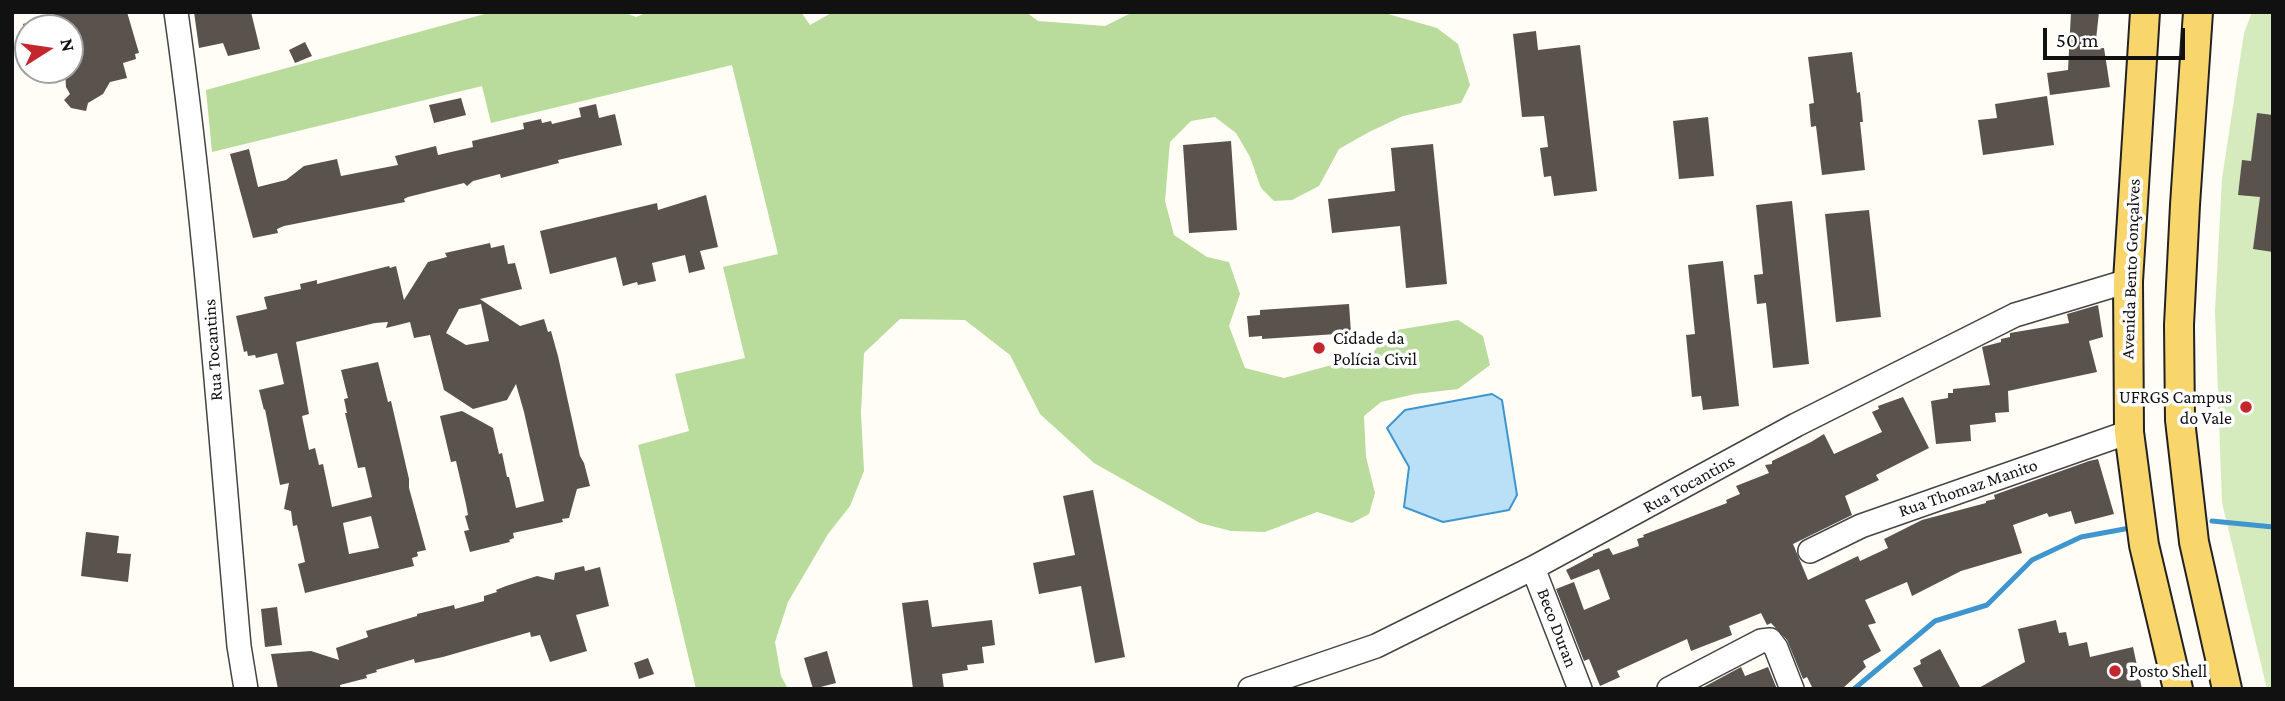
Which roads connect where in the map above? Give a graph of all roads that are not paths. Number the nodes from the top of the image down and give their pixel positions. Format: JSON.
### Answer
{"nodes":[{"id":1,"x":176,"y":12,"type":"edge"},
{"id":2,"x":2145,"y":12,"type":"edge"},
{"id":3,"x":2198,"y":12,"type":"edge"},
{"id":4,"x":2128,"y":281,"type":"junction"},
{"id":5,"x":2129,"y":432,"type":"junction"},
{"id":6,"x":1810,"y":551,"type":"dead end"},
{"id":7,"x":1533,"y":568,"type":"junction"},
{"id":8,"x":246,"y":689,"type":"edge"},
{"id":9,"x":1250,"y":689,"type":"edge"},
{"id":10,"x":1580,"y":689,"type":"edge"},
{"id":11,"x":1670,"y":689,"type":"edge"},
{"id":12,"x":1792,"y":689,"type":"edge"},
{"id":13,"x":2178,"y":689,"type":"edge"},
{"id":14,"x":2227,"y":689,"type":"edge"}],
"edges":[{"from":1,"to":8,"type":"street","name":"Rua Tocantins"},
{"from":2,"to":4,"type":"main road","name":"Avenida Bento Gonçalves"},
{"from":3,"to":14,"type":"main road"},
{"from":4,"to":5,"type":"main road","name":"Avenida Bento Gonçalves"},
{"from":4,"to":7,"type":"street","name":"Rua Tocantins"},
{"from":5,"to":6,"type":"street","name":"Rua Thomaz Manito"},
{"from":5,"to":13,"type":"main road","name":"Avenida Bento Gonçalves"},
{"from":7,"to":9,"type":"street","name":"Rua Tocantins"},
{"from":7,"to":10,"type":"street","name":"Beco Duran"},
{"from":11,"to":12,"type":"street"}]}
